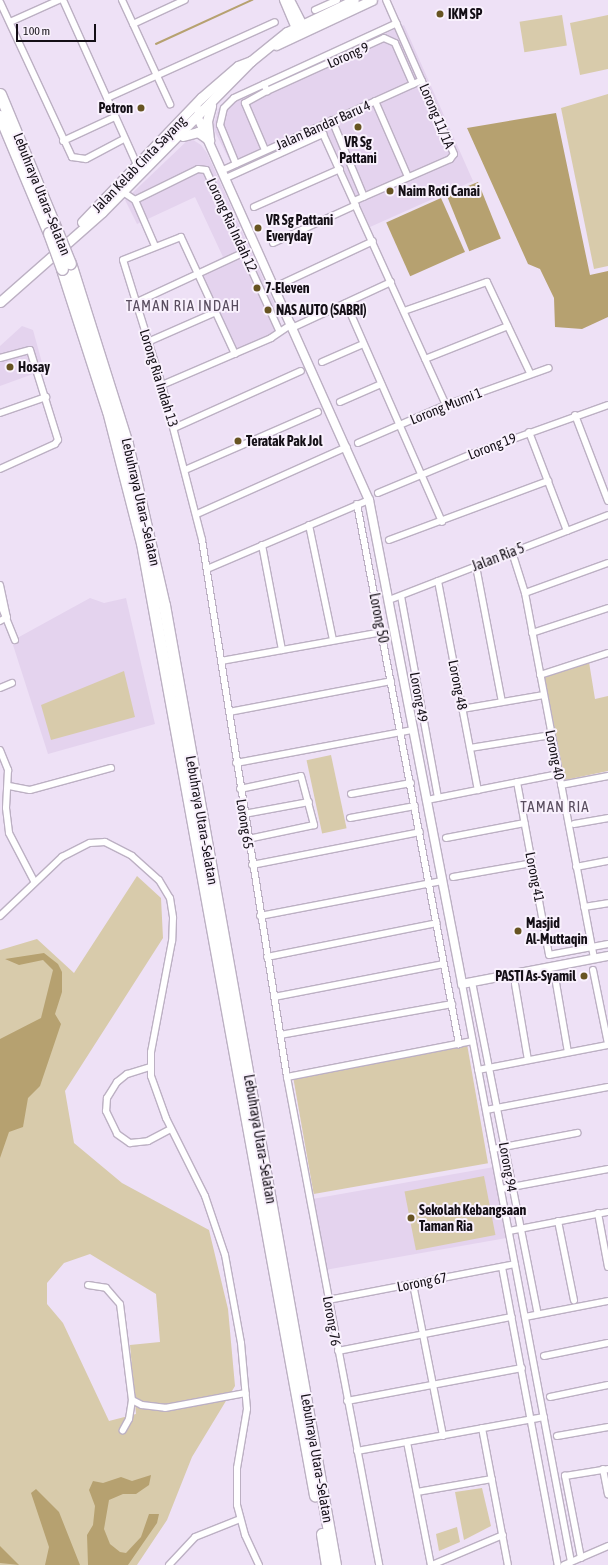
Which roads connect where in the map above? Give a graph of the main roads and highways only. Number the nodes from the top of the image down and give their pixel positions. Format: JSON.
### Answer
{"nodes":[{"id":1,"x":354,"y":0,"type":"edge"},
{"id":2,"x":372,"y":0,"type":"edge"},
{"id":3,"x":301,"y":29,"type":"junction"},
{"id":4,"x":251,"y":61,"type":"junction"},
{"id":5,"x":0,"y":94,"type":"edge"},
{"id":6,"x":213,"y":102,"type":"junction"},
{"id":7,"x":0,"y":116,"type":"edge"},
{"id":8,"x":174,"y":141,"type":"junction"},
{"id":9,"x":140,"y":169,"type":"junction"},
{"id":10,"x":53,"y":231,"type":"junction"},
{"id":11,"x":66,"y":266,"type":"junction"},
{"id":12,"x":31,"y":274,"type":"junction"},
{"id":13,"x":0,"y":302,"type":"edge"},
{"id":14,"x":327,"y":1565,"type":"edge"},
{"id":15,"x":335,"y":1565,"type":"edge"}],
"edges":[{"from":1,"to":3,"type":"main road","name":"Jalan Kelab Cinta Sayang"},
{"from":2,"to":3,"type":"main road","name":"Jalan Kelab Cinta Sayang"},
{"from":3,"to":4,"type":"main road","name":"Jalan Kelab Cinta Sayang"},
{"from":4,"to":6,"type":"main road","name":"Jalan Kelab Cinta Sayang"},
{"from":4,"to":9,"type":"main road","name":"Jalan Kelab Cinta Sayang"},
{"from":5,"to":10,"type":"highway","name":"Lebuhraya Utara–Selatan"},
{"from":6,"to":8,"type":"main road","name":"Jalan Kelab Cinta Sayang"},
{"from":6,"to":8,"type":"main road"},
{"from":7,"to":10,"type":"highway","name":"Lebuhraya Utara–Selatan"},
{"from":8,"to":9,"type":"main road","name":"Jalan Kelab Cinta Sayang"},
{"from":9,"to":12,"type":"main road","name":"Jalan Kelab Cinta Sayang"},
{"from":9,"to":12,"type":"main road","name":"Jalan Kelab Cinta Sayang"},
{"from":10,"to":11,"type":"highway","name":"Lebuhraya Utara–Selatan","bridge":true},
{"from":11,"to":14,"type":"highway","name":"Lebuhraya Utara–Selatan"},
{"from":11,"to":15,"type":"highway","name":"Lebuhraya Utara–Selatan"},
{"from":12,"to":13,"type":"main road","name":"Jalan Kelab Cinta Sayang"}]}
